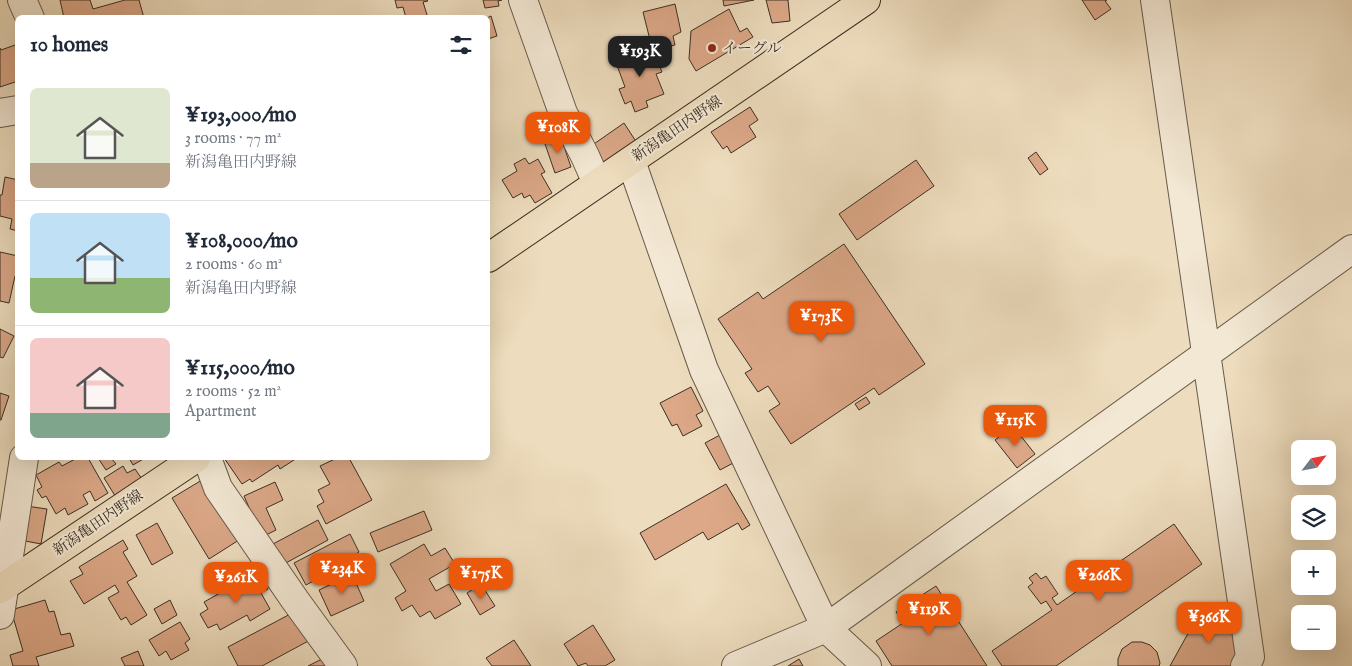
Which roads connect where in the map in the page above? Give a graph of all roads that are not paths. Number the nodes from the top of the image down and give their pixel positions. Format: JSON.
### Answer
{"nodes":[{"id":1,"x":22,"y":0,"type":"edge"},
{"id":2,"x":523,"y":0,"type":"edge"},
{"id":3,"x":866,"y":0,"type":"edge"},
{"id":4,"x":1155,"y":0,"type":"edge"},
{"id":5,"x":29,"y":15,"type":"edge"},
{"id":6,"x":15,"y":110,"type":"edge"},
{"id":7,"x":0,"y":113,"type":"edge"},
{"id":8,"x":631,"y":161,"type":"junction"},
{"id":9,"x":597,"y":183,"type":"junction"},
{"id":10,"x":1352,"y":249,"type":"edge"},
{"id":11,"x":490,"y":257,"type":"edge"},
{"id":12,"x":1207,"y":355,"type":"junction"},
{"id":13,"x":23,"y":460,"type":"edge"},
{"id":14,"x":193,"y":460,"type":"edge"},
{"id":15,"x":208,"y":460,"type":"edge"},
{"id":16,"x":8,"y":515,"type":"edge"},
{"id":17,"x":2,"y":588,"type":"edge"},
{"id":18,"x":0,"y":615,"type":"edge"},
{"id":19,"x":826,"y":628,"type":"junction"},
{"id":20,"x":343,"y":666,"type":"edge"},
{"id":21,"x":736,"y":666,"type":"edge"},
{"id":22,"x":867,"y":666,"type":"edge"},
{"id":23,"x":1245,"y":666,"type":"edge"}],
"edges":[{"from":1,"to":5,"type":"street"},
{"from":2,"to":9,"type":"street"},
{"from":3,"to":8,"type":"main road","name":"新潟亀田内野線"},
{"from":4,"to":12,"type":"street"},
{"from":6,"to":7,"type":"street"},
{"from":8,"to":9,"type":"main road","name":"新潟亀田内野線"},
{"from":8,"to":19,"type":"street"},
{"from":9,"to":11,"type":"main road","name":"新潟亀田内野線"},
{"from":10,"to":12,"type":"street"},
{"from":12,"to":19,"type":"street"},
{"from":12,"to":23,"type":"street"},
{"from":13,"to":16,"type":"street"},
{"from":14,"to":17,"type":"main road","name":"新潟亀田内野線"},
{"from":15,"to":20,"type":"street"},
{"from":16,"to":17,"type":"street"},
{"from":17,"to":18,"type":"street"},
{"from":19,"to":21,"type":"street"},
{"from":19,"to":22,"type":"street"}]}
